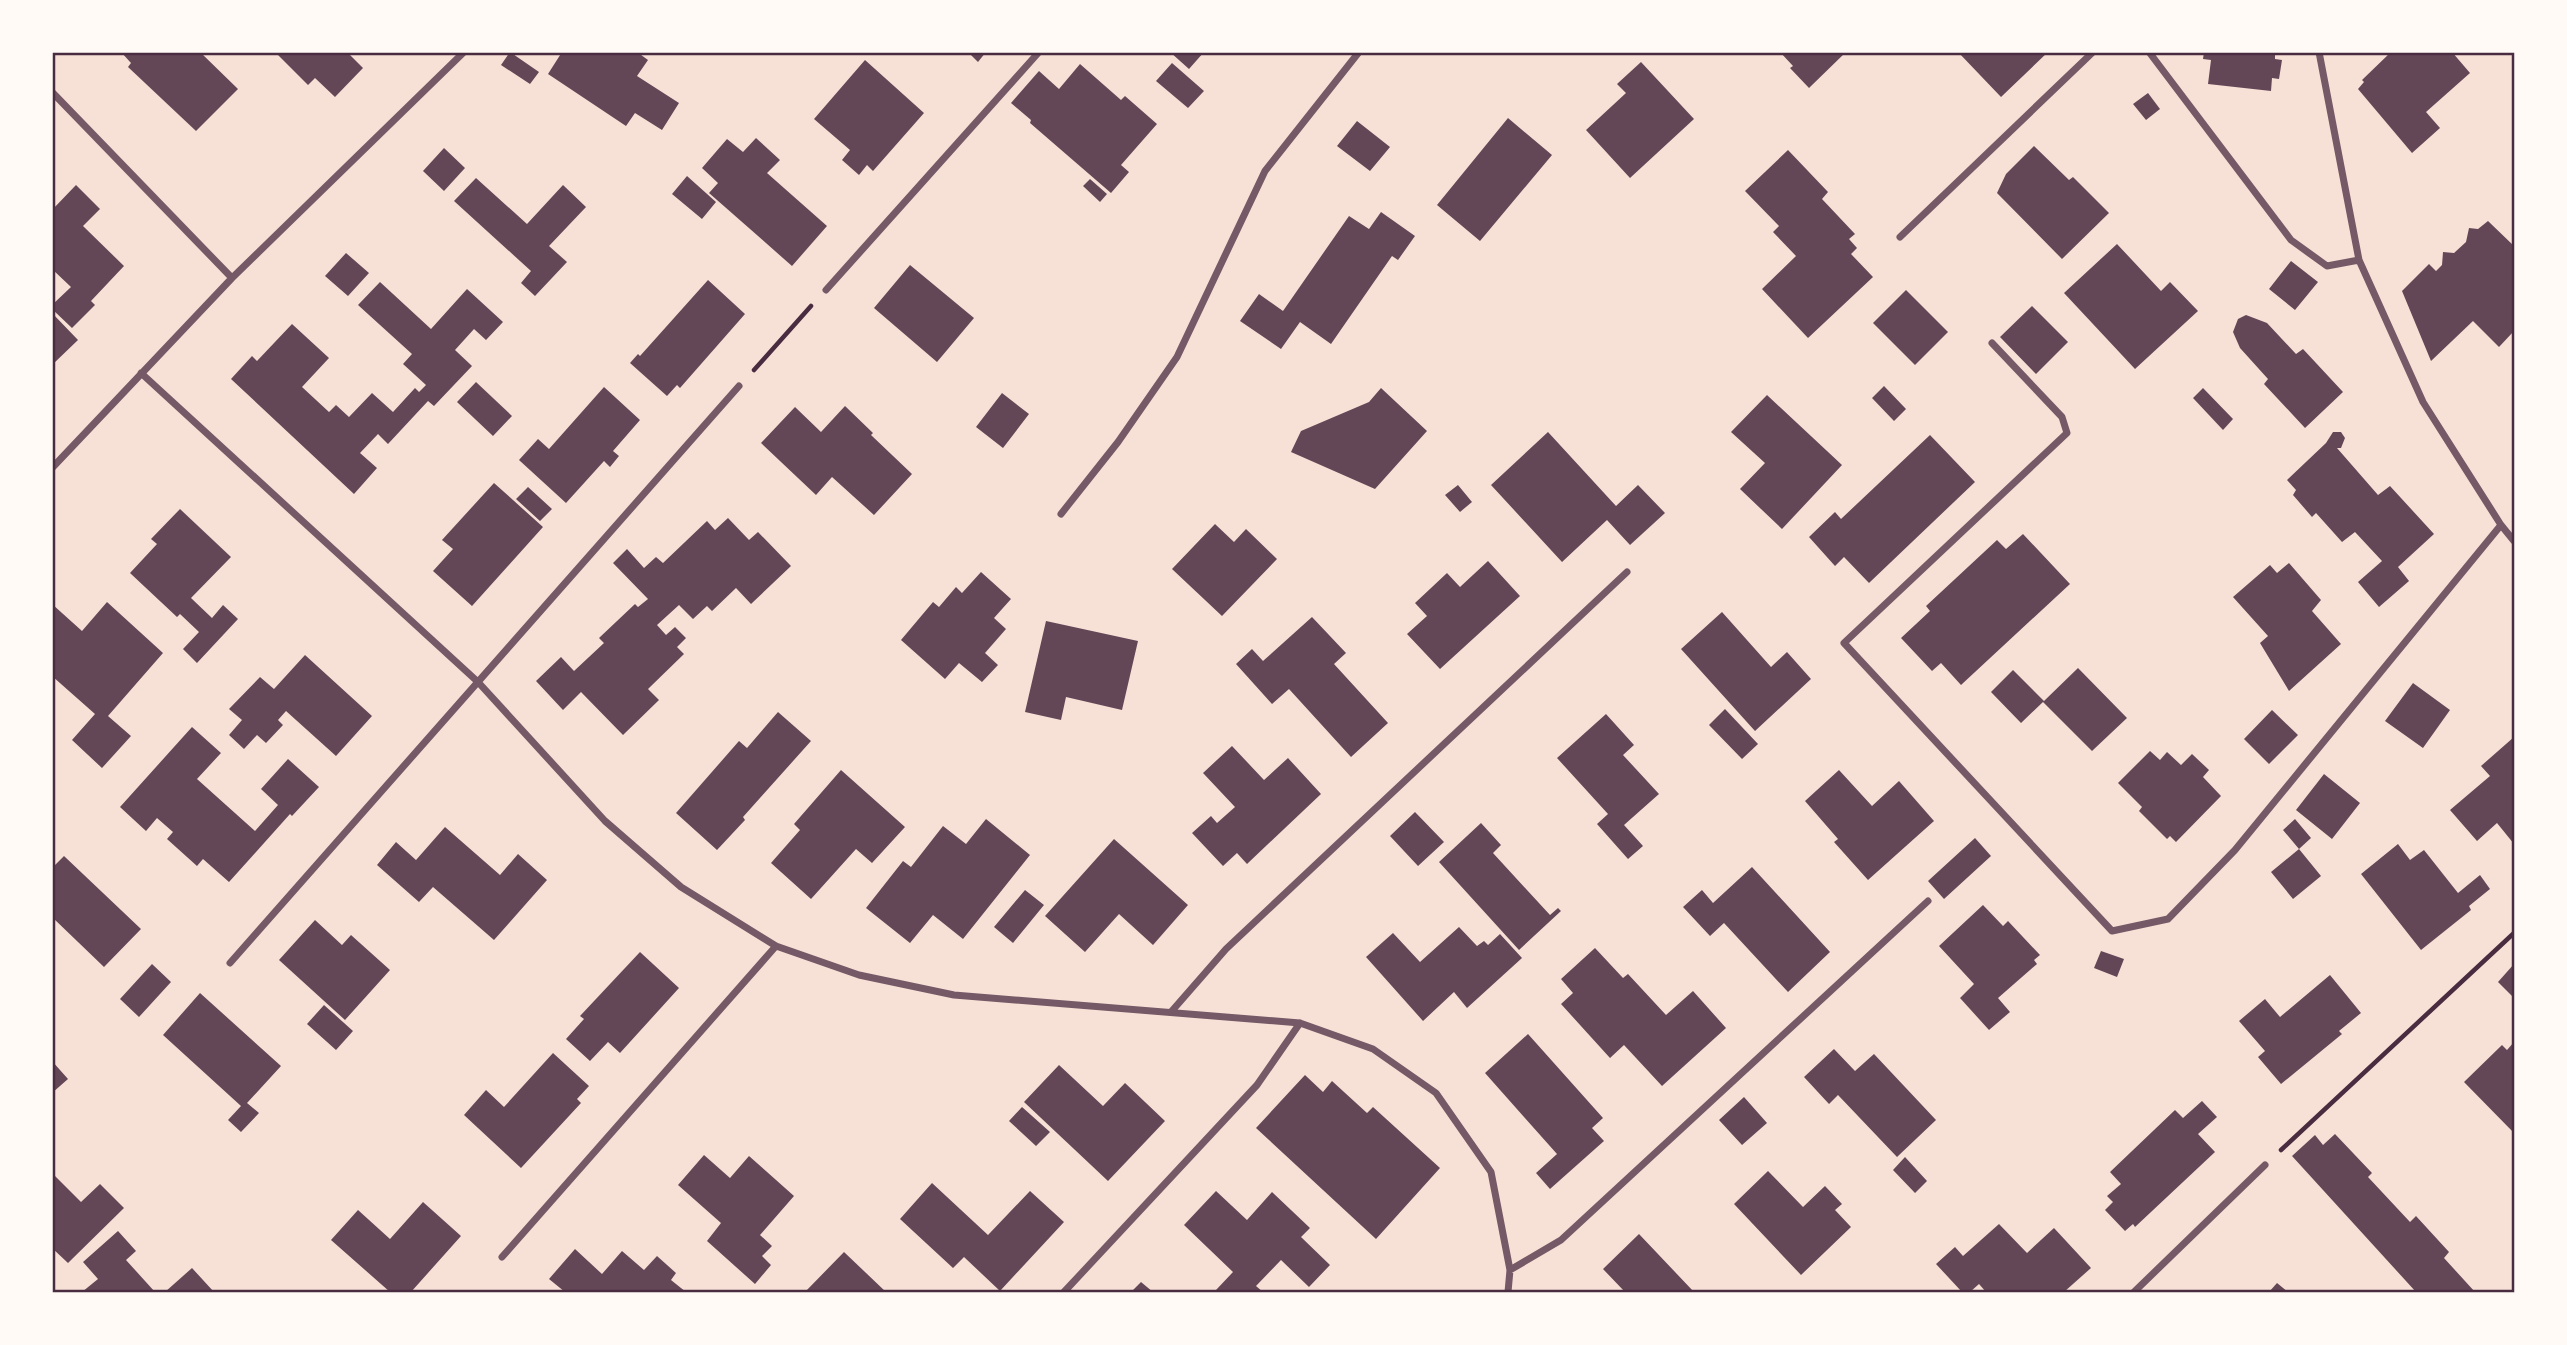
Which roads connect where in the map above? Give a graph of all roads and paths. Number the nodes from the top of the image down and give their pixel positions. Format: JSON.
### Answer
{"nodes":[{"id":1,"x":464,"y":52,"type":"edge"},
{"id":2,"x":1039,"y":52,"type":"edge"},
{"id":3,"x":1359,"y":52,"type":"edge"},
{"id":4,"x":2093,"y":52,"type":"edge"},
{"id":5,"x":2149,"y":52,"type":"edge"},
{"id":6,"x":2319,"y":52,"type":"edge"},
{"id":7,"x":52,"y":92,"type":"edge"},
{"id":8,"x":1900,"y":237,"type":"dead end"},
{"id":9,"x":2359,"y":260,"type":"junction"},
{"id":10,"x":232,"y":278,"type":"junction"},
{"id":11,"x":826,"y":290,"type":"joint"},
{"id":12,"x":1992,"y":343,"type":"dead end"},
{"id":13,"x":141,"y":373,"type":"junction"},
{"id":14,"x":739,"y":386,"type":"joint"},
{"id":15,"x":52,"y":468,"type":"edge"},
{"id":16,"x":1060,"y":514,"type":"dead end"},
{"id":17,"x":2501,"y":525,"type":"junction"},
{"id":18,"x":2515,"y":541,"type":"edge"},
{"id":19,"x":1627,"y":572,"type":"dead end"},
{"id":20,"x":478,"y":682,"type":"junction"},
{"id":21,"x":1928,"y":901,"type":"dead end"},
{"id":22,"x":2515,"y":933,"type":"edge"},
{"id":23,"x":776,"y":946,"type":"junction"},
{"id":24,"x":230,"y":963,"type":"dead end"},
{"id":25,"x":1171,"y":1012,"type":"junction"},
{"id":26,"x":1300,"y":1023,"type":"junction"},
{"id":27,"x":2264,"y":1165,"type":"joint"},
{"id":28,"x":502,"y":1257,"type":"dead end"},
{"id":29,"x":1510,"y":1270,"type":"junction"},
{"id":30,"x":1064,"y":1293,"type":"edge"},
{"id":31,"x":1508,"y":1293,"type":"edge"},
{"id":32,"x":2134,"y":1293,"type":"edge"}],
"edges":[{"from":1,"to":10,"type":"street"},
{"from":2,"to":11,"type":"street"},
{"from":3,"to":16,"type":"street"},
{"from":4,"to":8,"type":"street"},
{"from":5,"to":9,"type":"street"},
{"from":6,"to":9,"type":"street"},
{"from":7,"to":10,"type":"street"},
{"from":9,"to":17,"type":"street"},
{"from":10,"to":13,"type":"street"},
{"from":11,"to":14,"type":"path"},
{"from":12,"to":17,"type":"street"},
{"from":13,"to":15,"type":"street"},
{"from":13,"to":20,"type":"street"},
{"from":14,"to":20,"type":"street"},
{"from":17,"to":18,"type":"street"},
{"from":19,"to":25,"type":"street"},
{"from":20,"to":23,"type":"street"},
{"from":20,"to":24,"type":"street"},
{"from":21,"to":29,"type":"street"},
{"from":22,"to":27,"type":"path"},
{"from":23,"to":25,"type":"street"},
{"from":23,"to":28,"type":"street"},
{"from":25,"to":26,"type":"street"},
{"from":26,"to":29,"type":"street"},
{"from":26,"to":30,"type":"street"},
{"from":27,"to":32,"type":"street"},
{"from":29,"to":31,"type":"street"}]}
